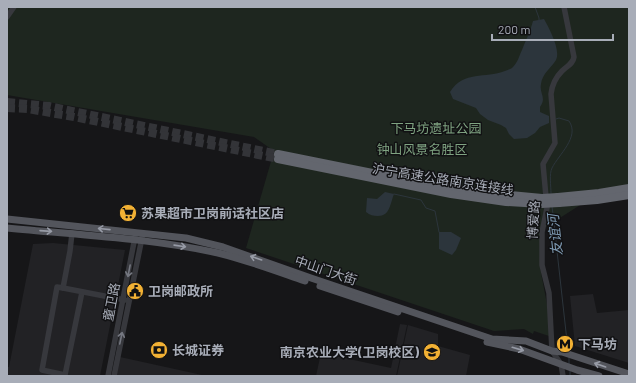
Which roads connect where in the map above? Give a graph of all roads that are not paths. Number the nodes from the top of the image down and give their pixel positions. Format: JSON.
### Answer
{"nodes":[{"id":1,"x":14,"y":7,"type":"edge"},
{"id":2,"x":564,"y":7,"type":"edge"},
{"id":3,"x":7,"y":17,"type":"edge"},
{"id":4,"x":278,"y":156,"type":"tunnel mouth"},
{"id":5,"x":629,"y":188,"type":"edge"},
{"id":6,"x":629,"y":195,"type":"edge"},
{"id":7,"x":558,"y":200,"type":"junction"},
{"id":8,"x":7,"y":219,"type":"edge"},
{"id":9,"x":7,"y":228,"type":"edge"},
{"id":10,"x":72,"y":233,"type":"junction"},
{"id":11,"x":139,"y":233,"type":"junction"},
{"id":12,"x":138,"y":241,"type":"junction"},
{"id":13,"x":63,"y":288,"type":"junction"},
{"id":14,"x":82,"y":292,"type":"junction"},
{"id":15,"x":126,"y":300,"type":"junction"},
{"id":16,"x":552,"y":351,"type":"junction"},
{"id":17,"x":562,"y":364,"type":"junction"},
{"id":18,"x":629,"y":374,"type":"edge"},
{"id":19,"x":108,"y":376,"type":"edge"},
{"id":20,"x":114,"y":376,"type":"edge"},
{"id":21,"x":563,"y":376,"type":"edge"},
{"id":22,"x":599,"y":376,"type":"edge"}],
"edges":[{"from":1,"to":3,"type":"street"},
{"from":2,"to":16,"type":"street","name":"博爱路"},
{"from":4,"to":7,"type":"highway","name":"沪宁高速公路南京连接线","bridge":true},
{"from":5,"to":7,"type":"highway","name":"沪宁高速公路南京连接线"},
{"from":6,"to":7,"type":"highway","name":"沪宁高速公路南京连接线"},
{"from":11,"to":8,"type":"main road","name":"中山门大街","one_way":true},
{"from":9,"to":10,"type":"main road","name":"中山门大街","one_way":true},
{"from":10,"to":12,"type":"main road","name":"中山门大街"},
{"from":10,"to":13,"type":"street"},
{"from":11,"to":12,"type":"street","name":"童卫路"},
{"from":16,"to":11,"type":"main road","name":"中山门大街","one_way":true},
{"from":12,"to":15,"type":"street","name":"童卫路"},
{"from":12,"to":17,"type":"main road","name":"中山门大街","one_way":true},
{"from":13,"to":14,"type":"street"},
{"from":13,"to":14,"type":"street"},
{"from":14,"to":15,"type":"street"},
{"from":15,"to":19,"type":"street","name":"童卫路"},
{"from":20,"to":15,"type":"street","name":"童卫路","one_way":true},
{"from":16,"to":17,"type":"street"},
{"from":18,"to":16,"type":"main road","name":"中山门大街","one_way":true},
{"from":17,"to":21,"type":"street"},
{"from":17,"to":22,"type":"main road","name":"中山门大街"}]}
